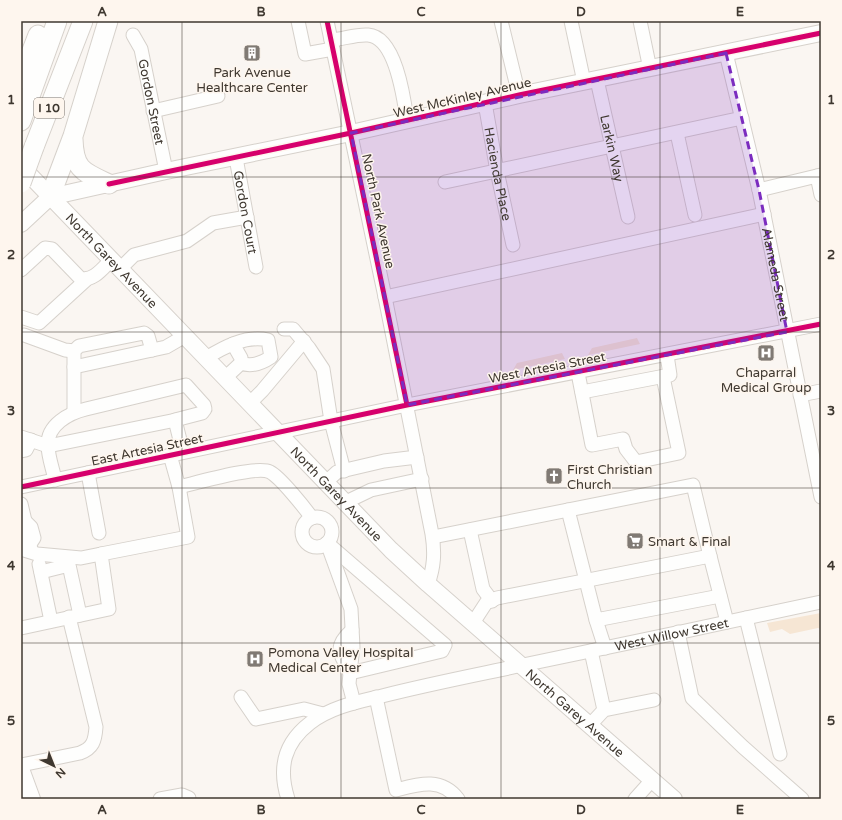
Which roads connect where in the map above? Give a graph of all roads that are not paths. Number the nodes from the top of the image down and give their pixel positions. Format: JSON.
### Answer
{"nodes":[{"id":1,"x":43,"y":21,"type":"edge"},
{"id":2,"x":57,"y":21,"type":"edge"},
{"id":3,"x":70,"y":21,"type":"edge"},
{"id":4,"x":83,"y":21,"type":"edge"},
{"id":5,"x":108,"y":21,"type":"edge"},
{"id":6,"x":298,"y":21,"type":"edge"},
{"id":7,"x":328,"y":21,"type":"edge"},
{"id":8,"x":501,"y":21,"type":"edge"},
{"id":9,"x":571,"y":21,"type":"edge"},
{"id":10,"x":640,"y":21,"type":"edge"},
{"id":11,"x":821,"y":33,"type":"edge"},
{"id":12,"x":133,"y":35,"type":"dead end"},
{"id":13,"x":332,"y":44,"type":"junction"},
{"id":14,"x":726,"y":53,"type":"junction"},
{"id":15,"x":650,"y":69,"type":"junction"},
{"id":16,"x":64,"y":70,"type":"junction"},
{"id":17,"x":21,"y":79,"type":"edge"},
{"id":18,"x":590,"y":81,"type":"junction"},
{"id":19,"x":519,"y":95,"type":"junction"},
{"id":20,"x":218,"y":96,"type":"dead end"},
{"id":21,"x":485,"y":102,"type":"junction"},
{"id":22,"x":153,"y":111,"type":"junction"},
{"id":23,"x":742,"y":118,"type":"junction"},
{"id":24,"x":407,"y":120,"type":"junction"},
{"id":25,"x":21,"y":121,"type":"edge"},
{"id":26,"x":351,"y":133,"type":"junction"},
{"id":27,"x":677,"y":133,"type":"junction"},
{"id":28,"x":73,"y":136,"type":"junction"},
{"id":29,"x":612,"y":147,"type":"junction"},
{"id":30,"x":236,"y":158,"type":"junction"},
{"id":31,"x":21,"y":166,"type":"edge"},
{"id":32,"x":166,"y":171,"type":"junction"},
{"id":33,"x":497,"y":171,"type":"junction"},
{"id":34,"x":819,"y":176,"type":"edge"},
{"id":35,"x":445,"y":182,"type":"dead end"},
{"id":36,"x":21,"y":183,"type":"edge"},
{"id":37,"x":109,"y":184,"type":"junction"},
{"id":38,"x":759,"y":190,"type":"junction"},
{"id":39,"x":821,"y":195,"type":"edge"},
{"id":40,"x":50,"y":197,"type":"junction"},
{"id":41,"x":764,"y":214,"type":"junction"},
{"id":42,"x":695,"y":215,"type":"dead end"},
{"id":43,"x":247,"y":217,"type":"junction"},
{"id":44,"x":628,"y":217,"type":"dead end"},
{"id":45,"x":21,"y":224,"type":"edge"},
{"id":46,"x":513,"y":245,"type":"dead end"},
{"id":47,"x":116,"y":264,"type":"junction"},
{"id":48,"x":256,"y":267,"type":"dead end"},
{"id":49,"x":21,"y":270,"type":"edge"},
{"id":50,"x":86,"y":280,"type":"junction"},
{"id":51,"x":385,"y":297,"type":"junction"},
{"id":52,"x":26,"y":318,"type":"edge"},
{"id":53,"x":821,"y":324,"type":"edge"},
{"id":54,"x":284,"y":328,"type":"dead end"},
{"id":55,"x":787,"y":332,"type":"junction"},
{"id":56,"x":185,"y":336,"type":"junction"},
{"id":57,"x":22,"y":339,"type":"edge"},
{"id":58,"x":304,"y":342,"type":"junction"},
{"id":59,"x":233,"y":344,"type":"junction"},
{"id":60,"x":152,"y":350,"type":"junction"},
{"id":61,"x":74,"y":351,"type":"junction"},
{"id":62,"x":667,"y":355,"type":"junction"},
{"id":63,"x":206,"y":358,"type":"junction"},
{"id":64,"x":241,"y":363,"type":"junction"},
{"id":65,"x":74,"y":368,"type":"junction"},
{"id":66,"x":578,"y":372,"type":"junction"},
{"id":67,"x":663,"y":377,"type":"junction"},
{"id":68,"x":225,"y":378,"type":"junction"},
{"id":69,"x":821,"y":391,"type":"edge"},
{"id":70,"x":582,"y":392,"type":"junction"},
{"id":71,"x":800,"y":395,"type":"junction"},
{"id":72,"x":250,"y":403,"type":"junction"},
{"id":73,"x":407,"y":405,"type":"junction"},
{"id":74,"x":74,"y":412,"type":"junction"},
{"id":75,"x":176,"y":420,"type":"junction"},
{"id":76,"x":331,"y":421,"type":"junction"},
{"id":77,"x":278,"y":432,"type":"junction"},
{"id":78,"x":26,"y":438,"type":"edge"},
{"id":79,"x":48,"y":446,"type":"junction"},
{"id":80,"x":21,"y":451,"type":"edge"},
{"id":81,"x":177,"y":453,"type":"junction"},
{"id":82,"x":417,"y":457,"type":"junction"},
{"id":83,"x":817,"y":458,"type":"edge"},
{"id":84,"x":344,"y":471,"type":"junction"},
{"id":85,"x":88,"y":472,"type":"junction"},
{"id":86,"x":422,"y":479,"type":"junction"},
{"id":87,"x":55,"y":480,"type":"junction"},
{"id":88,"x":326,"y":482,"type":"junction"},
{"id":89,"x":21,"y":487,"type":"edge"},
{"id":90,"x":179,"y":487,"type":"junction"},
{"id":91,"x":821,"y":497,"type":"edge"},
{"id":92,"x":346,"y":502,"type":"junction"},
{"id":93,"x":21,"y":504,"type":"edge"},
{"id":94,"x":568,"y":510,"type":"junction"},
{"id":95,"x":312,"y":518,"type":"junction"},
{"id":96,"x":24,"y":519,"type":"edge"},
{"id":97,"x":470,"y":530,"type":"junction"},
{"id":98,"x":99,"y":533,"type":"dead end"},
{"id":99,"x":433,"y":537,"type":"junction"},
{"id":100,"x":327,"y":543,"type":"junction"},
{"id":101,"x":30,"y":550,"type":"edge"},
{"id":102,"x":101,"y":554,"type":"junction"},
{"id":103,"x":710,"y":556,"type":"junction"},
{"id":104,"x":41,"y":572,"type":"junction"},
{"id":105,"x":588,"y":581,"type":"junction"},
{"id":106,"x":428,"y":584,"type":"junction"},
{"id":107,"x":720,"y":596,"type":"junction"},
{"id":108,"x":492,"y":601,"type":"junction"},
{"id":109,"x":821,"y":602,"type":"edge"},
{"id":110,"x":74,"y":616,"type":"junction"},
{"id":111,"x":746,"y":618,"type":"junction"},
{"id":112,"x":596,"y":620,"type":"junction"},
{"id":113,"x":51,"y":621,"type":"junction"},
{"id":114,"x":727,"y":622,"type":"junction"},
{"id":115,"x":473,"y":623,"type":"junction"},
{"id":116,"x":21,"y":628,"type":"edge"},
{"id":117,"x":678,"y":632,"type":"junction"},
{"id":118,"x":605,"y":648,"type":"junction"},
{"id":119,"x":591,"y":651,"type":"junction"},
{"id":120,"x":522,"y":665,"type":"junction"},
{"id":121,"x":350,"y":673,"type":"junction"},
{"id":122,"x":241,"y":697,"type":"dead end"},
{"id":123,"x":376,"y":698,"type":"junction"},
{"id":124,"x":654,"y":700,"type":"dead end"},
{"id":125,"x":354,"y":703,"type":"junction"},
{"id":126,"x":604,"y":710,"type":"junction"},
{"id":127,"x":323,"y":714,"type":"junction"},
{"id":128,"x":590,"y":725,"type":"junction"},
{"id":129,"x":780,"y":754,"type":"dead end"},
{"id":130,"x":21,"y":765,"type":"edge"},
{"id":131,"x":21,"y":769,"type":"edge"},
{"id":132,"x":652,"y":780,"type":"junction"},
{"id":133,"x":189,"y":798,"type":"dead end"},
{"id":134,"x":32,"y":799,"type":"edge"},
{"id":135,"x":160,"y":799,"type":"edge"},
{"id":136,"x":287,"y":799,"type":"edge"},
{"id":137,"x":458,"y":799,"type":"edge"},
{"id":138,"x":635,"y":799,"type":"edge"},
{"id":139,"x":674,"y":799,"type":"edge"},
{"id":140,"x":802,"y":799,"type":"edge"}],
"edges":[{"from":1,"to":17,"type":"highway"},
{"from":2,"to":25,"type":"highway"},
{"from":3,"to":16,"type":"highway"},
{"from":4,"to":16,"type":"highway","number":"I 10"},
{"from":5,"to":28,"type":"highway"},
{"from":6,"to":13,"type":"street"},
{"from":7,"to":13,"type":"street","name":"North Park Avenue"},
{"from":8,"to":19,"type":"street"},
{"from":9,"to":18,"type":"street","name":"Larkin Way"},
{"from":10,"to":15,"type":"street"},
{"from":11,"to":14,"type":"main road","name":"West McKinley Avenue"},
{"from":12,"to":22,"type":"street","name":"Gordon Street"},
{"from":13,"to":24,"type":"street"},
{"from":13,"to":26,"type":"street","name":"North Park Avenue"},
{"from":14,"to":15,"type":"main road","name":"West McKinley Avenue"},
{"from":14,"to":23,"type":"street","name":"Alameda Street"},
{"from":15,"to":18,"type":"main road","name":"West McKinley Avenue"},
{"from":16,"to":36,"type":"highway","number":"I 10","bridge":true},
{"from":18,"to":19,"type":"main road","name":"West McKinley Avenue"},
{"from":18,"to":29,"type":"street","name":"Larkin Way"},
{"from":19,"to":21,"type":"main road","name":"West McKinley Avenue"},
{"from":20,"to":22,"type":"street"},
{"from":21,"to":24,"type":"main road","name":"West McKinley Avenue"},
{"from":21,"to":33,"type":"street","name":"Hacienda Place"},
{"from":22,"to":32,"type":"street","name":"Gordon Street"},
{"from":23,"to":27,"type":"street"},
{"from":23,"to":38,"type":"street","name":"Alameda Street"},
{"from":24,"to":26,"type":"main road","name":"West McKinley Avenue"},
{"from":26,"to":30,"type":"main road","name":"West McKinley Avenue"},
{"from":26,"to":51,"type":"street","name":"North Park Avenue"},
{"from":27,"to":29,"type":"street"},
{"from":27,"to":42,"type":"street"},
{"from":28,"to":37,"type":"highway"},
{"from":28,"to":40,"type":"highway"},
{"from":29,"to":33,"type":"street"},
{"from":29,"to":44,"type":"street","name":"Larkin Way"},
{"from":30,"to":32,"type":"main road","name":"West McKinley Avenue"},
{"from":30,"to":43,"type":"street","name":"Gordon Court"},
{"from":31,"to":40,"type":"main road","name":"North Garey Avenue"},
{"from":32,"to":37,"type":"main road","name":"West McKinley Avenue"},
{"from":33,"to":35,"type":"street"},
{"from":33,"to":46,"type":"street","name":"Hacienda Place"},
{"from":34,"to":38,"type":"street"},
{"from":34,"to":39,"type":"street"},
{"from":37,"to":40,"type":"main road","name":"West McKinley Avenue"},
{"from":38,"to":41,"type":"street","name":"Alameda Street"},
{"from":40,"to":45,"type":"main road"},
{"from":40,"to":47,"type":"main road","name":"North Garey Avenue"},
{"from":41,"to":51,"type":"street"},
{"from":41,"to":55,"type":"street","name":"Alameda Street"},
{"from":43,"to":47,"type":"street"},
{"from":43,"to":48,"type":"street","name":"Gordon Court"},
{"from":47,"to":50,"type":"street"},
{"from":47,"to":56,"type":"main road","name":"North Garey Avenue"},
{"from":49,"to":50,"type":"street"},
{"from":50,"to":52,"type":"street"},
{"from":51,"to":73,"type":"street","name":"North Park Avenue"},
{"from":52,"to":57,"type":"street"},
{"from":53,"to":55,"type":"street","name":"West Artesia Street"},
{"from":54,"to":58,"type":"street"},
{"from":55,"to":62,"type":"street","name":"West Artesia Street"},
{"from":55,"to":71,"type":"street","name":"Alameda Street"},
{"from":56,"to":60,"type":"street"},
{"from":56,"to":63,"type":"main road","name":"North Garey Avenue"},
{"from":57,"to":61,"type":"street"},
{"from":58,"to":72,"type":"street"},
{"from":58,"to":76,"type":"street"},
{"from":59,"to":63,"type":"street"},
{"from":59,"to":64,"type":"street"},
{"from":59,"to":64,"type":"street"},
{"from":60,"to":61,"type":"street"},
{"from":60,"to":65,"type":"street"},
{"from":61,"to":65,"type":"street"},
{"from":62,"to":66,"type":"street","name":"West Artesia Street"},
{"from":62,"to":67,"type":"street"},
{"from":63,"to":68,"type":"main road","name":"North Garey Avenue"},
{"from":64,"to":68,"type":"street"},
{"from":65,"to":74,"type":"street"},
{"from":66,"to":70,"type":"street"},
{"from":66,"to":73,"type":"street","name":"West Artesia Street"},
{"from":67,"to":70,"type":"street"},
{"from":67,"to":70,"type":"street"},
{"from":68,"to":72,"type":"main road","name":"North Garey Avenue"},
{"from":69,"to":71,"type":"street"},
{"from":71,"to":83,"type":"street","name":"Alameda Street"},
{"from":72,"to":77,"type":"main road","name":"North Garey Avenue"},
{"from":73,"to":76,"type":"street","name":"West Artesia Street"},
{"from":73,"to":82,"type":"street","name":"North Park Avenue"},
{"from":74,"to":75,"type":"street"},
{"from":74,"to":79,"type":"street"},
{"from":75,"to":79,"type":"street"},
{"from":75,"to":81,"type":"street"},
{"from":76,"to":77,"type":"street","name":"West Artesia Street"},
{"from":76,"to":84,"type":"street"},
{"from":77,"to":81,"type":"street","name":"East Artesia Street"},
{"from":77,"to":88,"type":"main road","name":"North Garey Avenue"},
{"from":78,"to":79,"type":"street"},
{"from":78,"to":80,"type":"street"},
{"from":79,"to":87,"type":"street"},
{"from":81,"to":85,"type":"street","name":"East Artesia Street"},
{"from":81,"to":90,"type":"street"},
{"from":82,"to":84,"type":"street"},
{"from":82,"to":86,"type":"street","name":"North Park Avenue"},
{"from":83,"to":91,"type":"street","name":"Alameda Street"},
{"from":84,"to":88,"type":"street"},
{"from":85,"to":87,"type":"street","name":"East Artesia Street"},
{"from":85,"to":98,"type":"street"},
{"from":86,"to":92,"type":"street"},
{"from":86,"to":99,"type":"street","name":"North Park Avenue"},
{"from":87,"to":89,"type":"street","name":"East Artesia Street"},
{"from":88,"to":92,"type":"main road","name":"North Garey Avenue"},
{"from":90,"to":95,"type":"street"},
{"from":90,"to":102,"type":"street"},
{"from":92,"to":106,"type":"main road","name":"North Garey Avenue"},
{"from":93,"to":96,"type":"street"},
{"from":94,"to":97,"type":"street"},
{"from":94,"to":103,"type":"street"},
{"from":94,"to":105,"type":"street"},
{"from":95,"to":100,"type":"street"},
{"from":95,"to":100,"type":"street"},
{"from":96,"to":101,"type":"street"},
{"from":97,"to":99,"type":"street"},
{"from":97,"to":108,"type":"street"},
{"from":99,"to":106,"type":"street","name":"North Park Avenue"},
{"from":100,"to":121,"type":"street"},
{"from":100,"to":121,"type":"street"},
{"from":101,"to":102,"type":"street"},
{"from":101,"to":104,"type":"street"},
{"from":102,"to":110,"type":"street"},
{"from":103,"to":105,"type":"street"},
{"from":103,"to":107,"type":"street"},
{"from":104,"to":110,"type":"street"},
{"from":104,"to":113,"type":"street"},
{"from":105,"to":108,"type":"street"},
{"from":105,"to":112,"type":"street"},
{"from":106,"to":115,"type":"main road","name":"North Garey Avenue"},
{"from":107,"to":112,"type":"street"},
{"from":107,"to":114,"type":"street"},
{"from":108,"to":115,"type":"street"},
{"from":109,"to":111,"type":"street","name":"West Willow Street"},
{"from":110,"to":113,"type":"street"},
{"from":110,"to":130,"type":"street"},
{"from":111,"to":114,"type":"street","name":"West Willow Street"},
{"from":111,"to":129,"type":"street"},
{"from":112,"to":118,"type":"street"},
{"from":113,"to":116,"type":"street"},
{"from":114,"to":117,"type":"street","name":"West Willow Street"},
{"from":115,"to":120,"type":"main road","name":"North Garey Avenue"},
{"from":117,"to":118,"type":"street","name":"West Willow Street"},
{"from":117,"to":140,"type":"street"},
{"from":118,"to":119,"type":"street","name":"West Willow Street"},
{"from":119,"to":120,"type":"street","name":"West Willow Street"},
{"from":119,"to":126,"type":"street"},
{"from":120,"to":123,"type":"street","name":"West Willow Street"},
{"from":120,"to":128,"type":"main road","name":"North Garey Avenue"},
{"from":121,"to":125,"type":"street"},
{"from":122,"to":127,"type":"street"},
{"from":123,"to":125,"type":"street","name":"West Willow Street"},
{"from":123,"to":137,"type":"street"},
{"from":124,"to":126,"type":"street"},
{"from":125,"to":127,"type":"street","name":"West Willow Street"},
{"from":126,"to":128,"type":"street"},
{"from":127,"to":136,"type":"street","name":"West Willow Street"},
{"from":128,"to":132,"type":"main road","name":"North Garey Avenue"},
{"from":131,"to":134,"type":"main road"},
{"from":132,"to":138,"type":"street"},
{"from":132,"to":139,"type":"main road","name":"North Garey Avenue"},
{"from":133,"to":135,"type":"street"}]}
